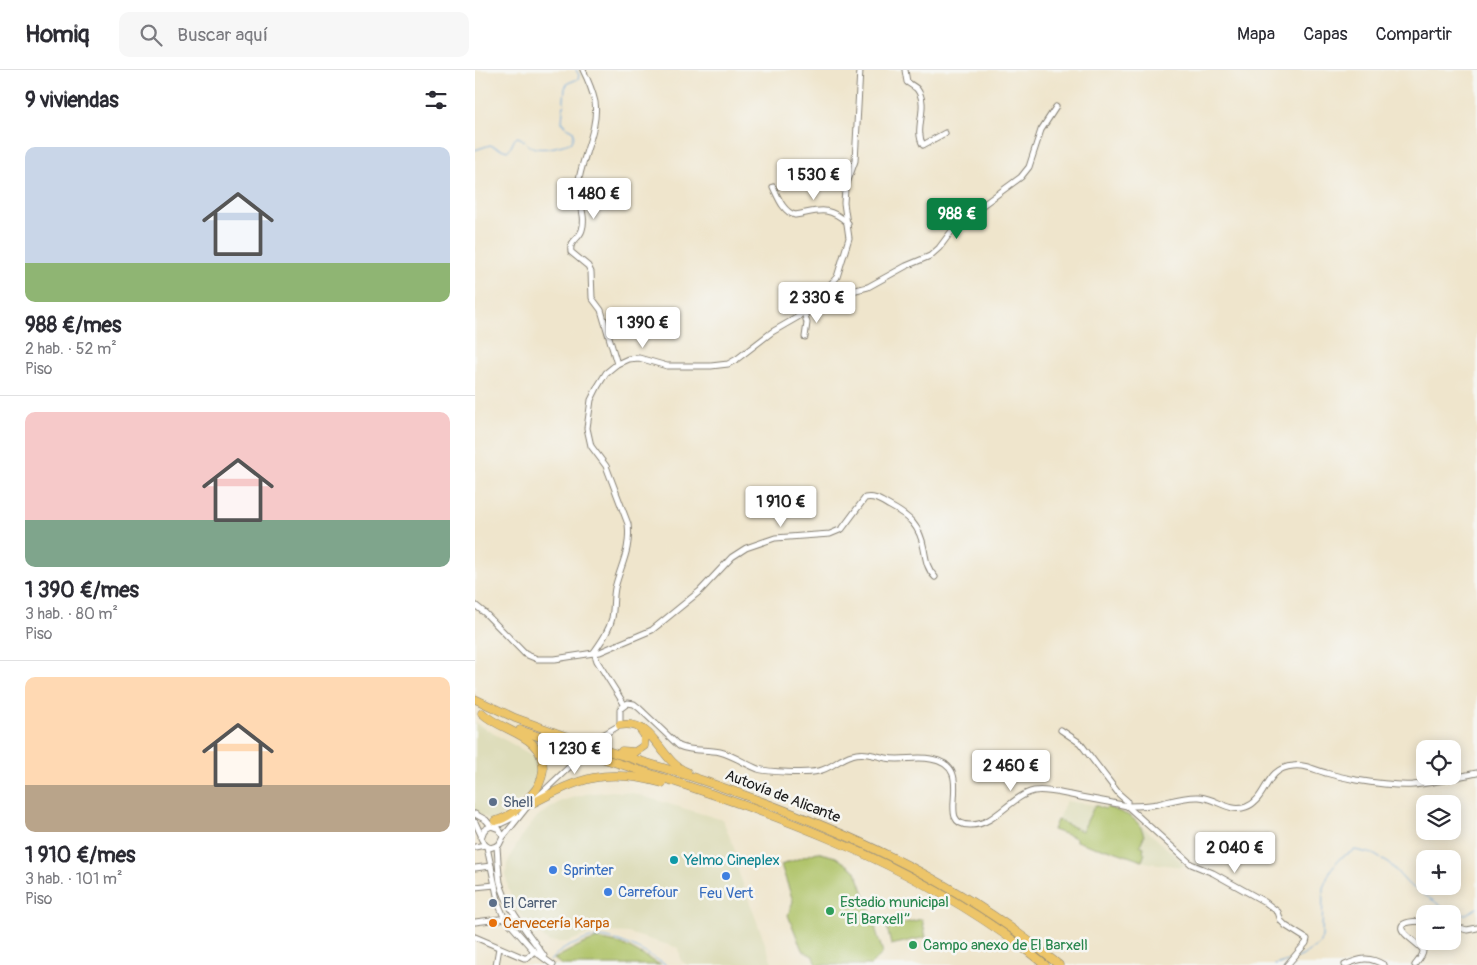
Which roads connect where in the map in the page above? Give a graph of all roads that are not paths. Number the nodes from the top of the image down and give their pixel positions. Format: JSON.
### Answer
{"nodes":[{"id":1,"x":583,"y":70,"type":"edge"},
{"id":2,"x":860,"y":70,"type":"edge"},
{"id":3,"x":905,"y":70,"type":"edge"},
{"id":4,"x":1056,"y":107,"type":"dead end"},
{"id":5,"x":945,"y":133,"type":"dead end"},
{"id":6,"x":773,"y":187,"type":"dead end"},
{"id":7,"x":848,"y":224,"type":"junction"},
{"id":8,"x":804,"y":312,"type":"junction"},
{"id":9,"x":805,"y":337,"type":"dead end"},
{"id":10,"x":617,"y":364,"type":"junction"},
{"id":11,"x":935,"y":577,"type":"dead end"},
{"id":12,"x":475,"y":605,"type":"edge"},
{"id":13,"x":595,"y":652,"type":"junction"},
{"id":14,"x":475,"y":699,"type":"edge"},
{"id":15,"x":624,"y":704,"type":"junction"},
{"id":16,"x":478,"y":711,"type":"edge"},
{"id":17,"x":620,"y":725,"type":"junction"},
{"id":18,"x":637,"y":726,"type":"junction"},
{"id":19,"x":1061,"y":730,"type":"dead end"},
{"id":20,"x":598,"y":748,"type":"junction"},
{"id":21,"x":1477,"y":773,"type":"edge"},
{"id":22,"x":707,"y":782,"type":"junction"},
{"id":23,"x":705,"y":794,"type":"junction"},
{"id":24,"x":531,"y":804,"type":"junction"},
{"id":25,"x":1127,"y":806,"type":"junction"},
{"id":26,"x":521,"y":813,"type":"junction"},
{"id":27,"x":475,"y":814,"type":"edge"},
{"id":28,"x":494,"y":825,"type":"junction"},
{"id":29,"x":476,"y":826,"type":"edge"},
{"id":30,"x":483,"y":832,"type":"junction"},
{"id":31,"x":503,"y":837,"type":"junction"},
{"id":32,"x":486,"y":846,"type":"junction"},
{"id":33,"x":497,"y":846,"type":"junction"},
{"id":34,"x":475,"y":847,"type":"edge"},
{"id":35,"x":491,"y":866,"type":"junction"},
{"id":36,"x":475,"y":868,"type":"edge"},
{"id":37,"x":495,"y":885,"type":"junction"},
{"id":38,"x":475,"y":887,"type":"edge"},
{"id":39,"x":504,"y":917,"type":"junction"},
{"id":40,"x":516,"y":917,"type":"junction"},
{"id":41,"x":475,"y":922,"type":"edge"},
{"id":42,"x":1416,"y":922,"type":"edge"},
{"id":43,"x":1461,"y":928,"type":"edge"},
{"id":44,"x":1477,"y":928,"type":"edge"},
{"id":45,"x":475,"y":937,"type":"edge"},
{"id":46,"x":1416,"y":943,"type":"edge"},
{"id":47,"x":499,"y":948,"type":"junction"},
{"id":48,"x":1423,"y":950,"type":"edge"},
{"id":49,"x":534,"y":951,"type":"junction"},
{"id":50,"x":547,"y":960,"type":"junction"},
{"id":51,"x":496,"y":965,"type":"edge"},
{"id":52,"x":553,"y":965,"type":"edge"},
{"id":53,"x":1045,"y":965,"type":"edge"},
{"id":54,"x":1059,"y":965,"type":"edge"},
{"id":55,"x":1287,"y":965,"type":"edge"},
{"id":56,"x":1345,"y":965,"type":"edge"},
{"id":57,"x":1384,"y":965,"type":"edge"},
{"id":58,"x":1415,"y":965,"type":"edge"}],
"edges":[{"from":1,"to":10,"type":"street"},
{"from":2,"to":7,"type":"street"},
{"from":3,"to":5,"type":"street"},
{"from":4,"to":8,"type":"street"},
{"from":6,"to":7,"type":"street"},
{"from":7,"to":8,"type":"street"},
{"from":8,"to":9,"type":"street"},
{"from":8,"to":10,"type":"street"},
{"from":10,"to":13,"type":"street"},
{"from":11,"to":13,"type":"street"},
{"from":12,"to":13,"type":"street"},
{"from":13,"to":15,"type":"street"},
{"from":14,"to":20,"type":"highway","name":"Autovía de Alicante","bridge":true},
{"from":15,"to":17,"type":"street"},
{"from":15,"to":25,"type":"street"},
{"from":16,"to":23,"type":"highway","name":"Autovía de Alicante","bridge":true},
{"from":16,"to":28,"type":"highway"},
{"from":17,"to":18,"type":"highway"},
{"from":17,"to":24,"type":"street"},
{"from":18,"to":20,"type":"highway"},
{"from":18,"to":22,"type":"highway"},
{"from":19,"to":25,"type":"street"},
{"from":20,"to":22,"type":"highway","name":"Autovía de Alicante"},
{"from":21,"to":25,"type":"street"},
{"from":22,"to":54,"type":"highway","name":"Autovía de Alicante"},
{"from":23,"to":24,"type":"highway"},
{"from":23,"to":53,"type":"highway","name":"Autovía de Alicante"},
{"from":24,"to":26,"type":"street"},
{"from":25,"to":55,"type":"street"},
{"from":26,"to":28,"type":"street"},
{"from":26,"to":31,"type":"street"},
{"from":27,"to":28,"type":"street"},
{"from":28,"to":30,"type":"street"},
{"from":28,"to":31,"type":"street"},
{"from":29,"to":30,"type":"street"},
{"from":30,"to":32,"type":"street"},
{"from":31,"to":33,"type":"street"},
{"from":32,"to":33,"type":"street"},
{"from":32,"to":34,"type":"street"},
{"from":32,"to":35,"type":"street"},
{"from":33,"to":40,"type":"street"},
{"from":35,"to":36,"type":"street"},
{"from":35,"to":37,"type":"street"},
{"from":37,"to":38,"type":"street"},
{"from":37,"to":39,"type":"street"},
{"from":39,"to":40,"type":"street"},
{"from":39,"to":41,"type":"street"},
{"from":39,"to":49,"type":"street"},
{"from":40,"to":50,"type":"street"},
{"from":42,"to":46,"type":"street"},
{"from":43,"to":44,"type":"street"},
{"from":45,"to":47,"type":"street"},
{"from":47,"to":49,"type":"street"},
{"from":47,"to":51,"type":"street"},
{"from":48,"to":58,"type":"street"},
{"from":49,"to":50,"type":"street"},
{"from":50,"to":52,"type":"street"},
{"from":56,"to":57,"type":"street"}]}
